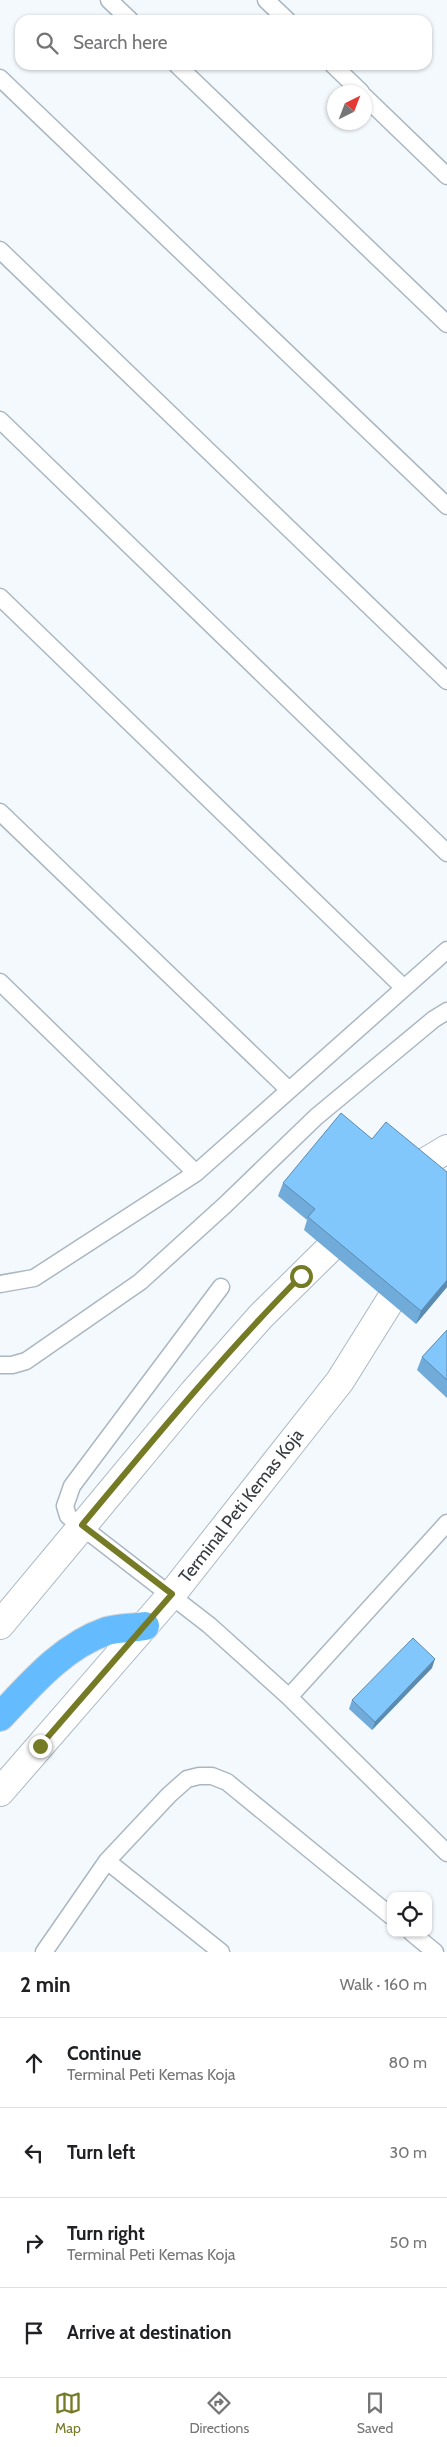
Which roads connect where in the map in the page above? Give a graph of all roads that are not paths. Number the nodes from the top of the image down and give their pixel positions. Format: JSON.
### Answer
{"nodes":[{"id":1,"x":109,"y":0,"type":"edge"},
{"id":2,"x":266,"y":0,"type":"edge"},
{"id":3,"x":125,"y":15,"type":"edge"},
{"id":4,"x":282,"y":15,"type":"edge"},
{"id":5,"x":182,"y":70,"type":"edge"},
{"id":6,"x":338,"y":70,"type":"edge"},
{"id":7,"x":0,"y":78,"type":"edge"},
{"id":8,"x":354,"y":85,"type":"edge"},
{"id":9,"x":372,"y":104,"type":"edge"},
{"id":10,"x":447,"y":176,"type":"edge"},
{"id":11,"x":0,"y":250,"type":"edge"},
{"id":12,"x":447,"y":324,"type":"edge"},
{"id":13,"x":0,"y":420,"type":"edge"},
{"id":14,"x":447,"y":506,"type":"edge"},
{"id":15,"x":0,"y":597,"type":"edge"},
{"id":16,"x":447,"y":681,"type":"edge"},
{"id":17,"x":0,"y":812,"type":"edge"},
{"id":18,"x":447,"y":854,"type":"edge"},
{"id":19,"x":447,"y":950,"type":"edge"},
{"id":20,"x":0,"y":982,"type":"edge"},
{"id":21,"x":404,"y":988,"type":"junction"},
{"id":22,"x":447,"y":1012,"type":"edge"},
{"id":23,"x":289,"y":1090,"type":"junction"},
{"id":24,"x":447,"y":1149,"type":"edge"},
{"id":25,"x":417,"y":1167,"type":"edge"},
{"id":26,"x":196,"y":1173,"type":"junction"},
{"id":27,"x":328,"y":1250,"type":"edge"},
{"id":28,"x":0,"y":1284,"type":"edge"},
{"id":29,"x":221,"y":1287,"type":"dead end"},
{"id":30,"x":390,"y":1301,"type":"edge"},
{"id":31,"x":0,"y":1365,"type":"edge"},
{"id":32,"x":447,"y":1523,"type":"edge"},
{"id":33,"x":82,"y":1525,"type":"junction"},
{"id":34,"x":172,"y":1594,"type":"junction"},
{"id":35,"x":0,"y":1625,"type":"edge"},
{"id":36,"x":145,"y":1626,"type":"junction"},
{"id":37,"x":289,"y":1697,"type":"junction"},
{"id":38,"x":0,"y":1717,"type":"edge"},
{"id":39,"x":0,"y":1792,"type":"edge"},
{"id":40,"x":447,"y":1853,"type":"edge"},
{"id":41,"x":108,"y":1861,"type":"junction"},
{"id":42,"x":387,"y":1913,"type":"edge"},
{"id":43,"x":417,"y":1937,"type":"edge"},
{"id":44,"x":44,"y":1952,"type":"edge"},
{"id":45,"x":221,"y":1952,"type":"edge"},
{"id":46,"x":435,"y":1952,"type":"edge"}],
"edges":[{"from":1,"to":3,"type":"lane"},
{"from":2,"to":4,"type":"lane"},
{"from":5,"to":12,"type":"lane"},
{"from":6,"to":8,"type":"lane"},
{"from":7,"to":14,"type":"lane"},
{"from":9,"to":10,"type":"lane"},
{"from":11,"to":16,"type":"lane"},
{"from":13,"to":18,"type":"lane"},
{"from":15,"to":21,"type":"lane"},
{"from":17,"to":23,"type":"lane"},
{"from":19,"to":21,"type":"lane"},
{"from":20,"to":26,"type":"lane"},
{"from":21,"to":23,"type":"lane"},
{"from":22,"to":31,"type":"lane"},
{"from":23,"to":26,"type":"lane"},
{"from":24,"to":25,"type":"street"},
{"from":26,"to":28,"type":"lane"},
{"from":27,"to":33,"type":"street"},
{"from":29,"to":33,"type":"lane"},
{"from":30,"to":34,"type":"street","name":"Terminal Peti Kemas Koja"},
{"from":32,"to":37,"type":"lane"},
{"from":33,"to":34,"type":"lane"},
{"from":33,"to":35,"type":"street"},
{"from":34,"to":36,"type":"street","name":"Terminal Peti Kemas Koja"},
{"from":34,"to":37,"type":"lane"},
{"from":36,"to":38,"type":"highway"},
{"from":36,"to":39,"type":"street","name":"Terminal Peti Kemas Koja"},
{"from":37,"to":40,"type":"lane"},
{"from":41,"to":42,"type":"lane"},
{"from":41,"to":44,"type":"lane"},
{"from":41,"to":45,"type":"lane"},
{"from":43,"to":46,"type":"lane"}]}
